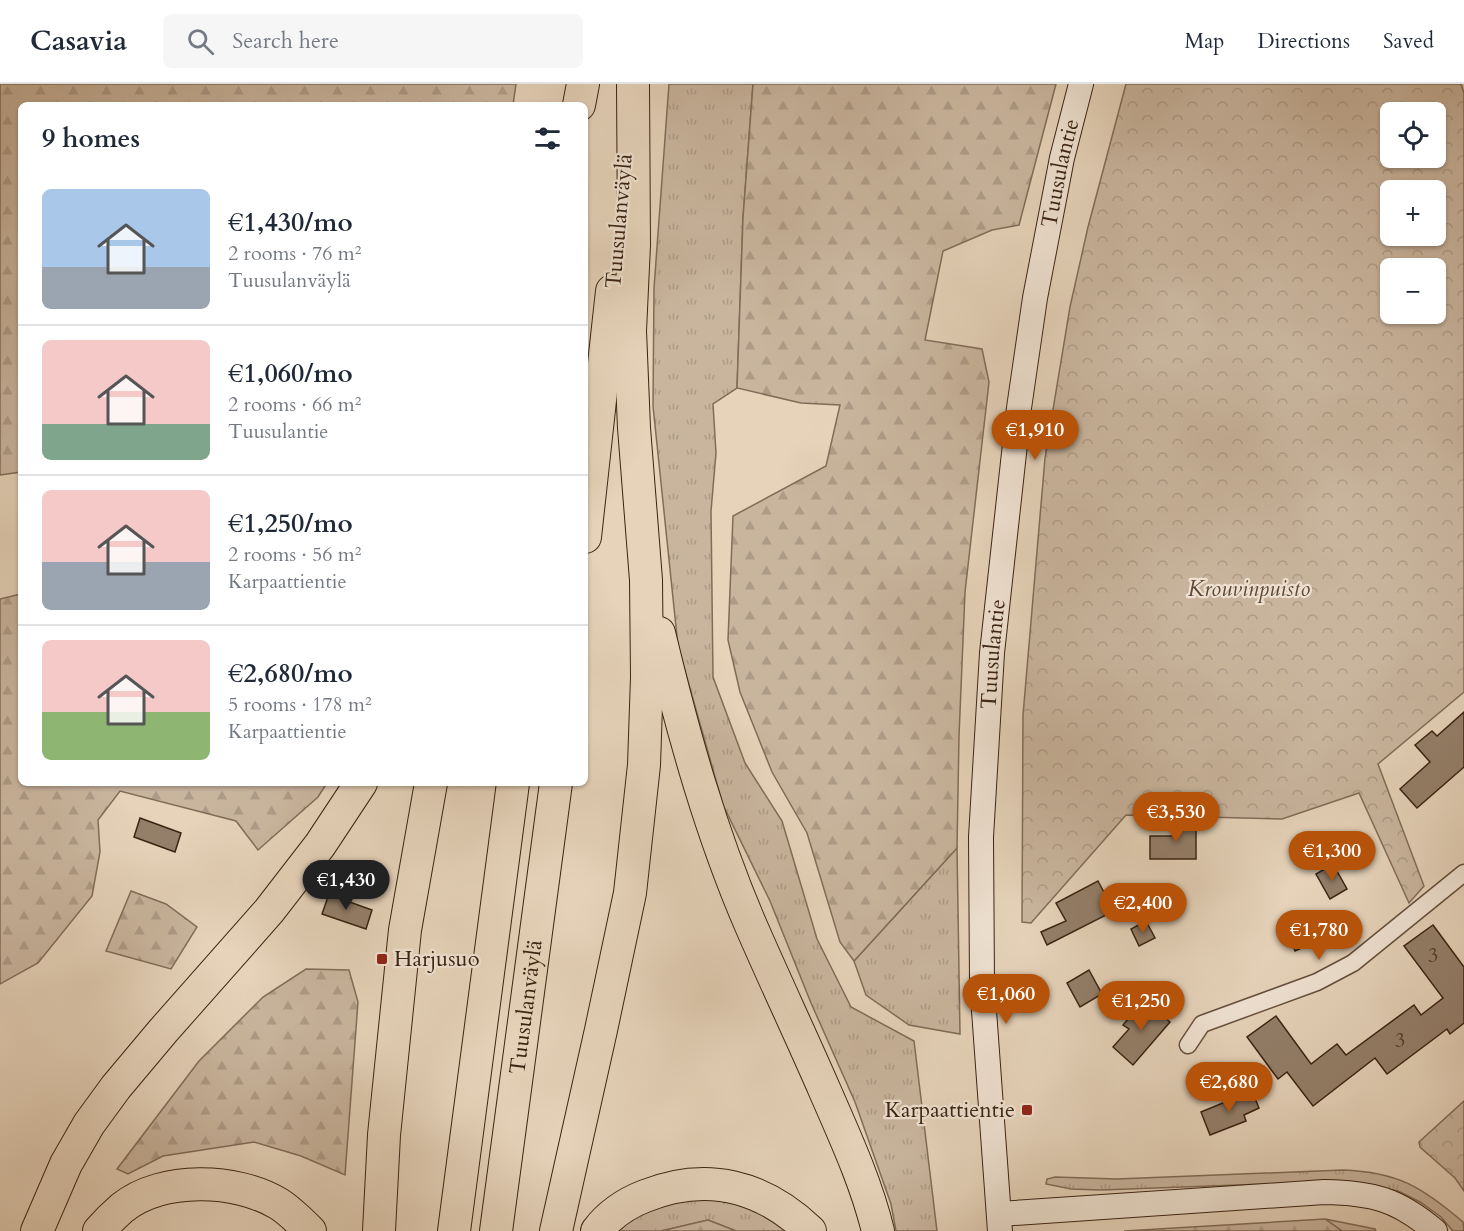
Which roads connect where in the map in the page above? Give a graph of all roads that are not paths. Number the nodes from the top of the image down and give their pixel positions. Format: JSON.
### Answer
{"nodes":[{"id":1,"x":585,"y":84,"type":"edge"},
{"id":2,"x":632,"y":84,"type":"edge"},
{"id":3,"x":1080,"y":84,"type":"edge"},
{"id":4,"x":580,"y":102,"type":"edge"},
{"id":5,"x":585,"y":102,"type":"edge"},
{"id":6,"x":588,"y":510,"type":"edge"},
{"id":7,"x":646,"y":580,"type":"junction"},
{"id":8,"x":359,"y":786,"type":"edge"},
{"id":9,"x":430,"y":786,"type":"edge"},
{"id":10,"x":513,"y":786,"type":"edge"},
{"id":11,"x":556,"y":786,"type":"edge"},
{"id":12,"x":1464,"y":873,"type":"edge"},
{"id":13,"x":1188,"y":1045,"type":"dead end"},
{"id":14,"x":999,"y":1222,"type":"edge"},
{"id":15,"x":37,"y":1231,"type":"edge"},
{"id":16,"x":99,"y":1231,"type":"edge"},
{"id":17,"x":310,"y":1231,"type":"edge"},
{"id":18,"x":379,"y":1231,"type":"edge"},
{"id":19,"x":454,"y":1231,"type":"edge"},
{"id":20,"x":496,"y":1231,"type":"edge"},
{"id":21,"x":555,"y":1231,"type":"edge"},
{"id":22,"x":597,"y":1231,"type":"edge"},
{"id":23,"x":810,"y":1231,"type":"edge"},
{"id":24,"x":878,"y":1231,"type":"edge"},
{"id":25,"x":1435,"y":1231,"type":"edge"}],
"edges":[{"from":1,"to":4,"type":"highway"},
{"from":1,"to":5,"type":"highway"},
{"from":2,"to":6,"type":"highway","name":"Tuusulanväylä"},
{"from":2,"to":7,"type":"highway"},
{"from":3,"to":14,"type":"main road","name":"Tuusulantie"},
{"from":7,"to":21,"type":"highway"},
{"from":7,"to":24,"type":"highway"},
{"from":8,"to":15,"type":"highway"},
{"from":9,"to":18,"type":"highway"},
{"from":10,"to":19,"type":"highway","name":"Tuusulanväylä"},
{"from":11,"to":20,"type":"highway","name":"Tuusulanväylä"},
{"from":12,"to":13,"type":"street"},
{"from":14,"to":25,"type":"main road"},
{"from":16,"to":17,"type":"highway"},
{"from":22,"to":23,"type":"highway"}]}
